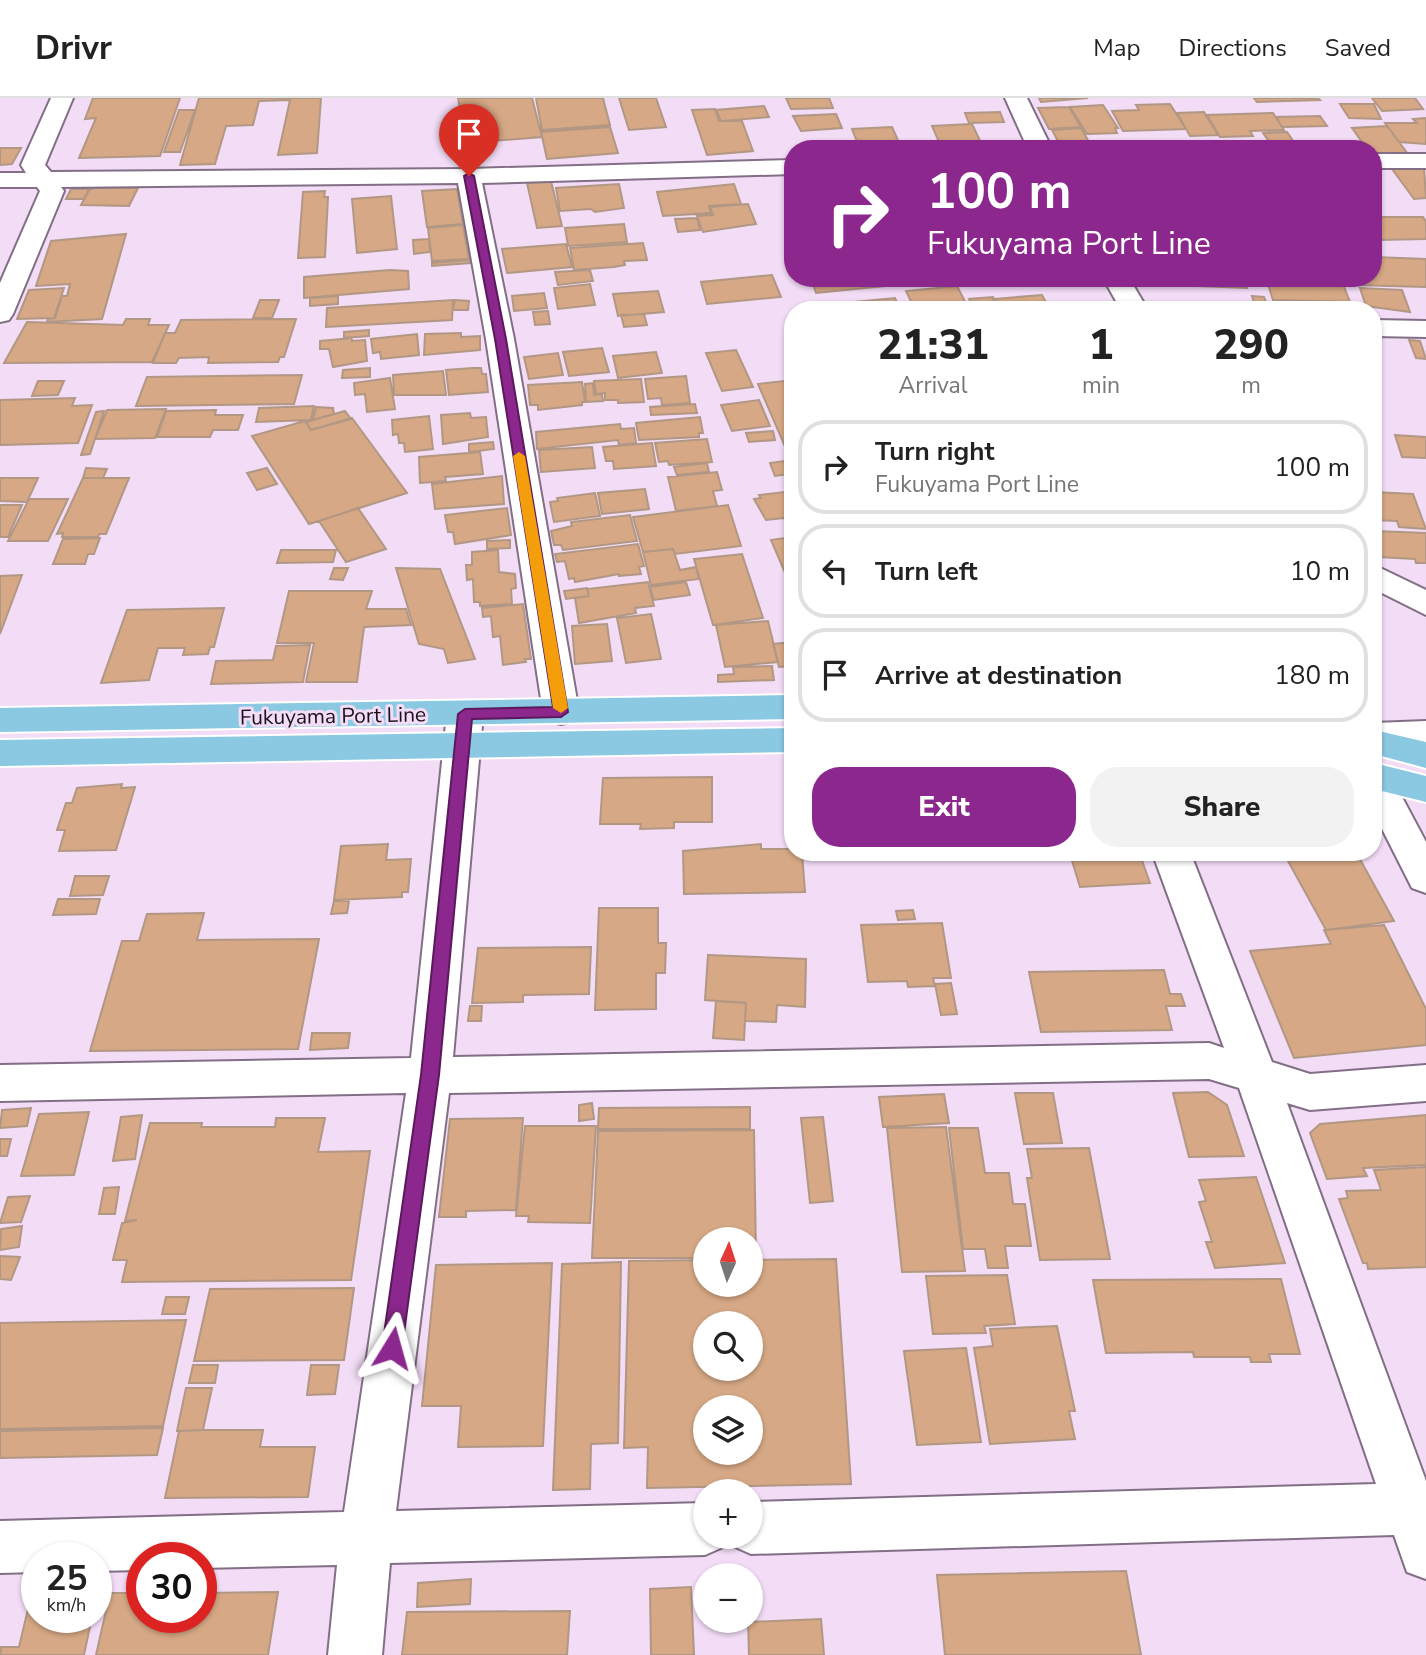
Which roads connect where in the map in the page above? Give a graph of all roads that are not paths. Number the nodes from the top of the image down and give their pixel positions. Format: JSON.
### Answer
{"nodes":[{"id":1,"x":62,"y":98,"type":"edge"},
{"id":2,"x":1016,"y":98,"type":"edge"},
{"id":3,"x":1036,"y":140,"type":"edge"},
{"id":4,"x":1382,"y":161,"type":"edge"},
{"id":5,"x":1426,"y":161,"type":"edge"},
{"id":6,"x":784,"y":167,"type":"edge"},
{"id":7,"x":469,"y":176,"type":"junction"},
{"id":8,"x":0,"y":180,"type":"edge"},
{"id":9,"x":44,"y":180,"type":"junction"},
{"id":10,"x":0,"y":314,"type":"edge"},
{"id":11,"x":1382,"y":328,"type":"edge"},
{"id":12,"x":1426,"y":330,"type":"edge"},
{"id":13,"x":1382,"y":579,"type":"edge"},
{"id":14,"x":1426,"y":604,"type":"edge"},
{"id":15,"x":784,"y":706,"type":"edge"},
{"id":16,"x":561,"y":712,"type":"junction"},
{"id":17,"x":0,"y":720,"type":"edge"},
{"id":18,"x":463,"y":731,"type":"junction"},
{"id":19,"x":1426,"y":733,"type":"edge"},
{"id":20,"x":1382,"y":735,"type":"edge"},
{"id":21,"x":784,"y":740,"type":"edge"},
{"id":22,"x":1382,"y":744,"type":"edge"},
{"id":23,"x":0,"y":753,"type":"edge"},
{"id":24,"x":1426,"y":755,"type":"edge"},
{"id":25,"x":1382,"y":779,"type":"edge"},
{"id":26,"x":1426,"y":789,"type":"edge"},
{"id":27,"x":1382,"y":793,"type":"edge"},
{"id":28,"x":1174,"y":861,"type":"edge"},
{"id":29,"x":1426,"y":878,"type":"edge"},
{"id":30,"x":430,"y":1075,"type":"junction"},
{"id":31,"x":1256,"y":1076,"type":"junction"},
{"id":32,"x":0,"y":1083,"type":"edge"},
{"id":33,"x":1426,"y":1083,"type":"edge"},
{"id":34,"x":763,"y":1528,"type":"edge"},
{"id":35,"x":693,"y":1529,"type":"edge"},
{"id":36,"x":1418,"y":1531,"type":"edge"},
{"id":37,"x":366,"y":1539,"type":"junction"},
{"id":38,"x":0,"y":1547,"type":"edge"},
{"id":39,"x":355,"y":1655,"type":"edge"}],
"edges":[{"from":1,"to":9,"type":"street"},
{"from":2,"to":3,"type":"street"},
{"from":4,"to":5,"type":"street"},
{"from":6,"to":7,"type":"street"},
{"from":7,"to":9,"type":"street"},
{"from":7,"to":16,"type":"street"},
{"from":8,"to":9,"type":"street"},
{"from":9,"to":10,"type":"street"},
{"from":11,"to":12,"type":"street"},
{"from":13,"to":14,"type":"street"},
{"from":15,"to":16,"type":"main road","name":"Fukuyama Port Line"},
{"from":16,"to":18,"type":"main road","name":"Fukuyama Port Line"},
{"from":17,"to":18,"type":"main road","name":"Fukuyama Port Line"},
{"from":18,"to":21,"type":"main road","name":"Fukuyama Port Line"},
{"from":18,"to":23,"type":"main road","name":"Fukuyama Port Line"},
{"from":18,"to":30,"type":"street"},
{"from":19,"to":20,"type":"street"},
{"from":22,"to":24,"type":"main road"},
{"from":25,"to":26,"type":"main road"},
{"from":27,"to":29,"type":"street"},
{"from":28,"to":31,"type":"street"},
{"from":30,"to":31,"type":"street"},
{"from":30,"to":32,"type":"street"},
{"from":30,"to":37,"type":"street"},
{"from":31,"to":33,"type":"street"},
{"from":31,"to":36,"type":"street"},
{"from":34,"to":36,"type":"street"},
{"from":35,"to":37,"type":"street"},
{"from":37,"to":38,"type":"street"},
{"from":37,"to":39,"type":"street"}]}
